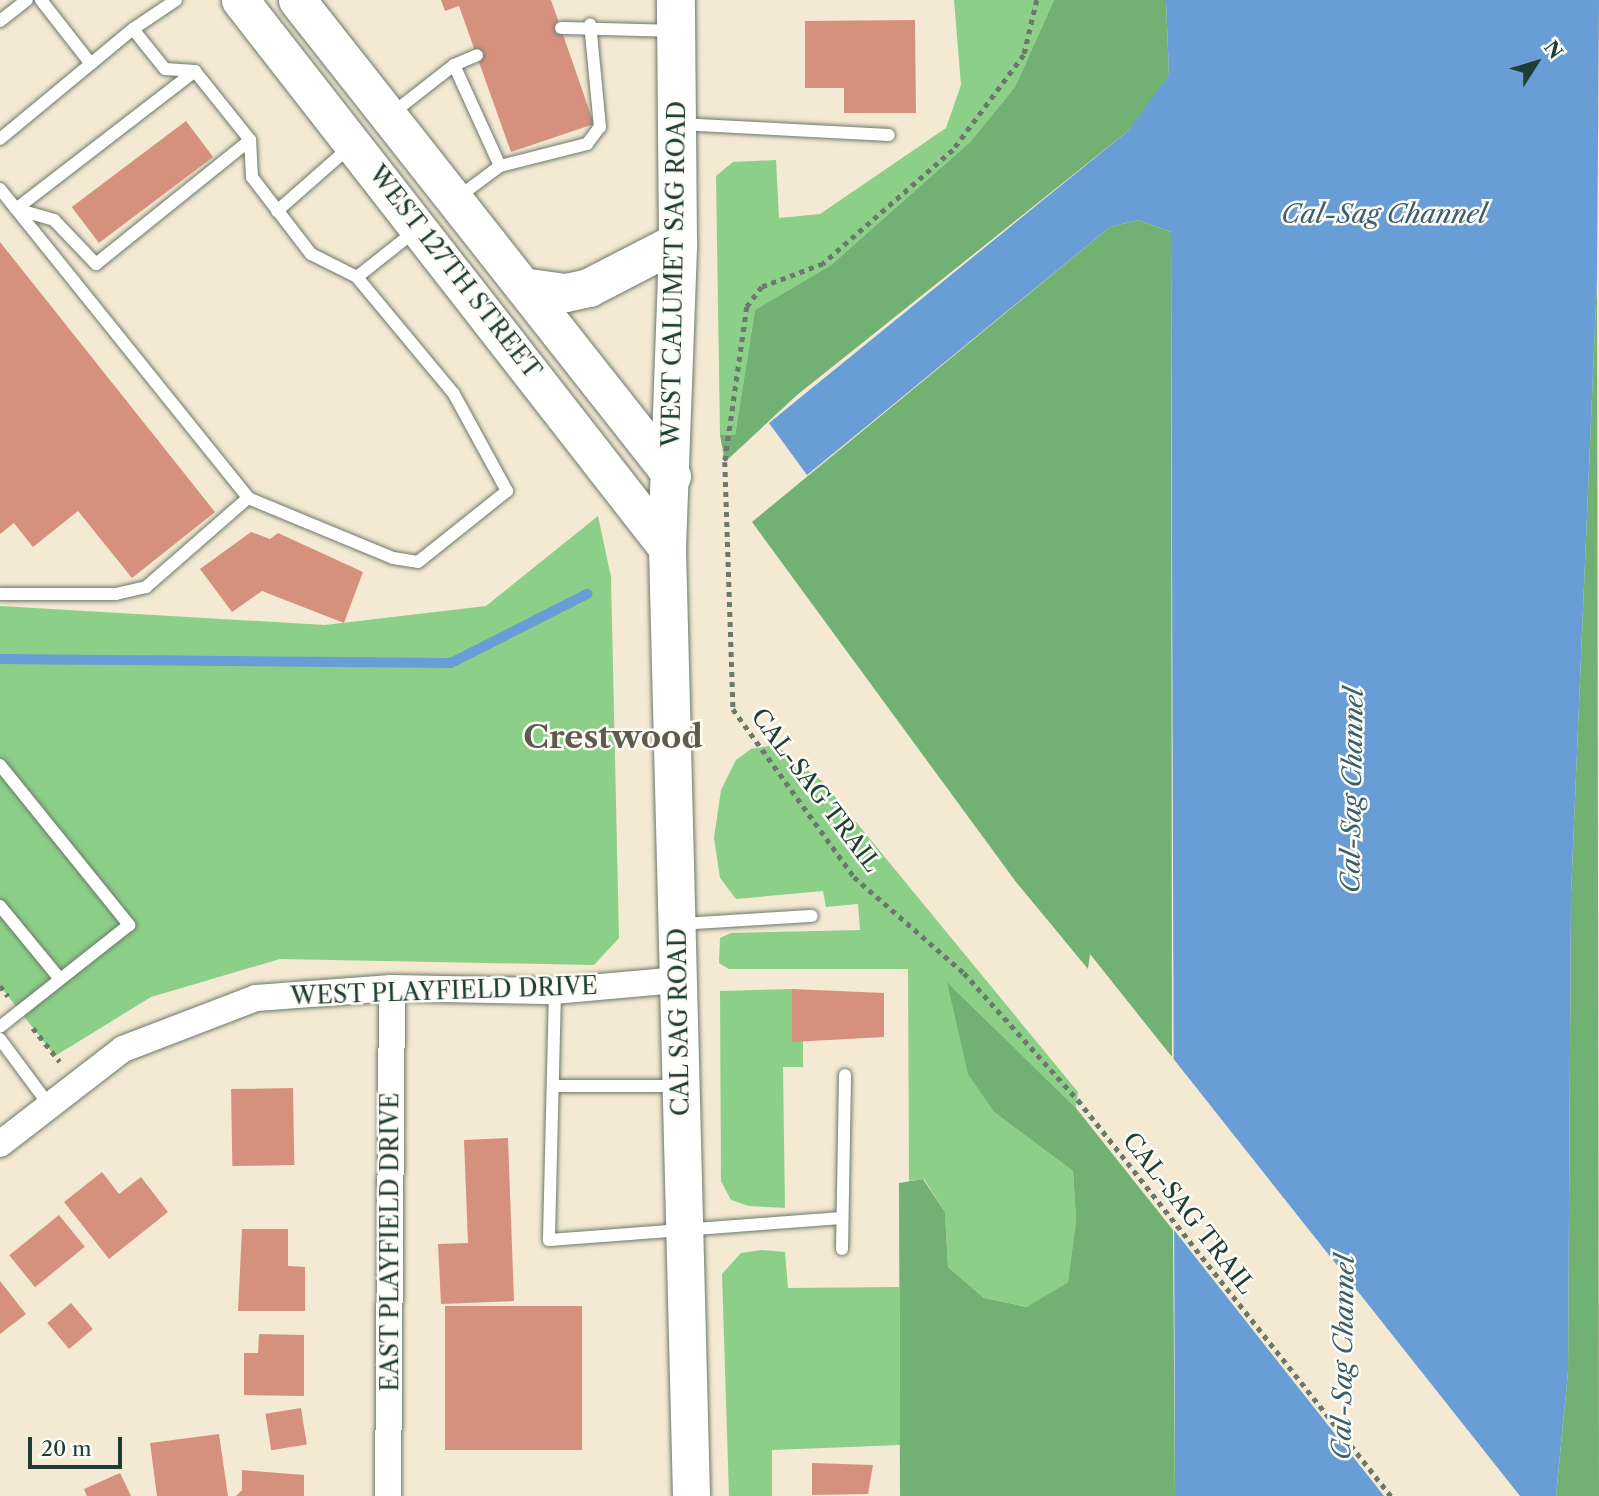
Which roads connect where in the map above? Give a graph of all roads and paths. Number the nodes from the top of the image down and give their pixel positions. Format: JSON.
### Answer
{"nodes":[{"id":1,"x":27,"y":0,"type":"edge"},
{"id":2,"x":41,"y":0,"type":"edge"},
{"id":3,"x":176,"y":0,"type":"edge"},
{"id":4,"x":240,"y":0,"type":"edge"},
{"id":5,"x":297,"y":0,"type":"edge"},
{"id":6,"x":1037,"y":0,"type":"edge"},
{"id":7,"x":676,"y":15,"type":"edge"},
{"id":8,"x":0,"y":21,"type":"edge"},
{"id":9,"x":590,"y":24,"type":"junction"},
{"id":10,"x":561,"y":28,"type":"dead end"},
{"id":11,"x":133,"y":29,"type":"junction"},
{"id":12,"x":477,"y":55,"type":"dead end"},
{"id":13,"x":91,"y":64,"type":"junction"},
{"id":14,"x":454,"y":65,"type":"junction"},
{"id":15,"x":195,"y":71,"type":"junction"},
{"id":16,"x":390,"y":115,"type":"junction"},
{"id":17,"x":677,"y":124,"type":"junction"},
{"id":18,"x":889,"y":135,"type":"dead end"},
{"id":19,"x":0,"y":139,"type":"edge"},
{"id":20,"x":250,"y":140,"type":"junction"},
{"id":21,"x":354,"y":143,"type":"junction"},
{"id":22,"x":500,"y":166,"type":"junction"},
{"id":23,"x":1,"y":192,"type":"edge"},
{"id":24,"x":457,"y":198,"type":"junction"},
{"id":25,"x":16,"y":209,"type":"junction"},
{"id":26,"x":277,"y":211,"type":"junction"},
{"id":27,"x":421,"y":226,"type":"junction"},
{"id":28,"x":678,"y":242,"type":"junction"},
{"id":29,"x":357,"y":277,"type":"junction"},
{"id":30,"x":529,"y":288,"type":"junction"},
{"id":31,"x":671,"y":476,"type":"junction"},
{"id":32,"x":248,"y":498,"type":"junction"},
{"id":33,"x":667,"y":548,"type":"junction"},
{"id":34,"x":0,"y":594,"type":"edge"},
{"id":35,"x":0,"y":765,"type":"edge"},
{"id":36,"x":0,"y":906,"type":"edge"},
{"id":37,"x":811,"y":916,"type":"dead end"},
{"id":38,"x":676,"y":924,"type":"junction"},
{"id":39,"x":60,"y":979,"type":"junction"},
{"id":40,"x":678,"y":980,"type":"junction"},
{"id":41,"x":0,"y":986,"type":"edge"},
{"id":42,"x":392,"y":988,"type":"junction"},
{"id":43,"x":555,"y":991,"type":"junction"},
{"id":44,"x":20,"y":1012,"type":"junction"},
{"id":45,"x":0,"y":1027,"type":"edge"},
{"id":46,"x":0,"y":1039,"type":"edge"},
{"id":47,"x":845,"y":1074,"type":"dead end"},
{"id":48,"x":76,"y":1084,"type":"junction"},
{"id":49,"x":553,"y":1086,"type":"junction"},
{"id":50,"x":681,"y":1086,"type":"junction"},
{"id":51,"x":49,"y":1105,"type":"junction"},
{"id":52,"x":0,"y":1144,"type":"edge"},
{"id":53,"x":842,"y":1218,"type":"junction"},
{"id":54,"x":684,"y":1233,"type":"junction"},
{"id":55,"x":842,"y":1249,"type":"dead end"},
{"id":56,"x":388,"y":1496,"type":"edge"},
{"id":57,"x":691,"y":1496,"type":"edge"},
{"id":58,"x":1391,"y":1496,"type":"edge"}],
"edges":[{"from":1,"to":8,"type":"lane"},
{"from":2,"to":13,"type":"lane"},
{"from":3,"to":11,"type":"lane"},
{"from":4,"to":21,"type":"main road","name":"WEST 127TH STREET"},
{"from":5,"to":16,"type":"main road","name":"WEST 127TH STREET"},
{"from":6,"to":58,"type":"path","name":"CAL-SAG TRAIL"},
{"from":7,"to":9,"type":"lane"},
{"from":7,"to":17,"type":"main road","name":"WEST CALUMET SAG ROAD"},
{"from":9,"to":10,"type":"lane"},
{"from":9,"to":22,"type":"lane"},
{"from":11,"to":13,"type":"lane"},
{"from":11,"to":15,"type":"lane"},
{"from":12,"to":14,"type":"lane"},
{"from":13,"to":19,"type":"lane"},
{"from":14,"to":16,"type":"lane"},
{"from":14,"to":22,"type":"lane"},
{"from":15,"to":20,"type":"lane"},
{"from":15,"to":25,"type":"lane"},
{"from":16,"to":24,"type":"main road","name":"WEST 127TH STREET"},
{"from":17,"to":18,"type":"lane"},
{"from":17,"to":28,"type":"main road","name":"WEST CALUMET SAG ROAD"},
{"from":20,"to":25,"type":"lane"},
{"from":20,"to":26,"type":"lane"},
{"from":21,"to":26,"type":"lane"},
{"from":21,"to":27,"type":"main road","name":"WEST 127TH STREET"},
{"from":22,"to":24,"type":"lane"},
{"from":23,"to":25,"type":"lane"},
{"from":24,"to":30,"type":"main road","name":"WEST 127TH STREET"},
{"from":25,"to":32,"type":"lane"},
{"from":26,"to":29,"type":"lane"},
{"from":27,"to":29,"type":"lane"},
{"from":27,"to":33,"type":"main road","name":"WEST 127TH STREET"},
{"from":28,"to":30,"type":"main road"},
{"from":28,"to":31,"type":"main road","name":"WEST CALUMET SAG ROAD"},
{"from":29,"to":32,"type":"lane"},
{"from":30,"to":31,"type":"main road","name":"WEST 127TH STREET"},
{"from":31,"to":33,"type":"main road","name":"WEST CALUMET SAG ROAD"},
{"from":32,"to":34,"type":"lane"},
{"from":33,"to":38,"type":"main road","name":"CAL SAG ROAD"},
{"from":35,"to":39,"type":"lane"},
{"from":36,"to":39,"type":"lane"},
{"from":37,"to":38,"type":"lane"},
{"from":38,"to":40,"type":"main road","name":"CAL SAG ROAD"},
{"from":39,"to":44,"type":"lane"},
{"from":40,"to":43,"type":"street","name":"WEST PLAYFIELD DRIVE"},
{"from":40,"to":50,"type":"main road","name":"CAL SAG ROAD"},
{"from":41,"to":44,"type":"path"},
{"from":42,"to":43,"type":"street","name":"WEST PLAYFIELD DRIVE"},
{"from":42,"to":48,"type":"street","name":"WEST PLAYFIELD DRIVE"},
{"from":42,"to":56,"type":"street","name":"EAST PLAYFIELD DRIVE"},
{"from":43,"to":49,"type":"lane"},
{"from":44,"to":45,"type":"lane"},
{"from":44,"to":48,"type":"path"},
{"from":46,"to":51,"type":"lane"},
{"from":47,"to":53,"type":"lane"},
{"from":48,"to":51,"type":"street","name":"WEST PLAYFIELD DRIVE"},
{"from":49,"to":50,"type":"lane"},
{"from":49,"to":54,"type":"lane"},
{"from":50,"to":54,"type":"main road","name":"CAL SAG ROAD"},
{"from":51,"to":52,"type":"street","name":"WEST PLAYFIELD DRIVE"},
{"from":53,"to":54,"type":"lane"},
{"from":53,"to":55,"type":"lane"},
{"from":54,"to":57,"type":"main road","name":"CAL SAG ROAD"}]}
